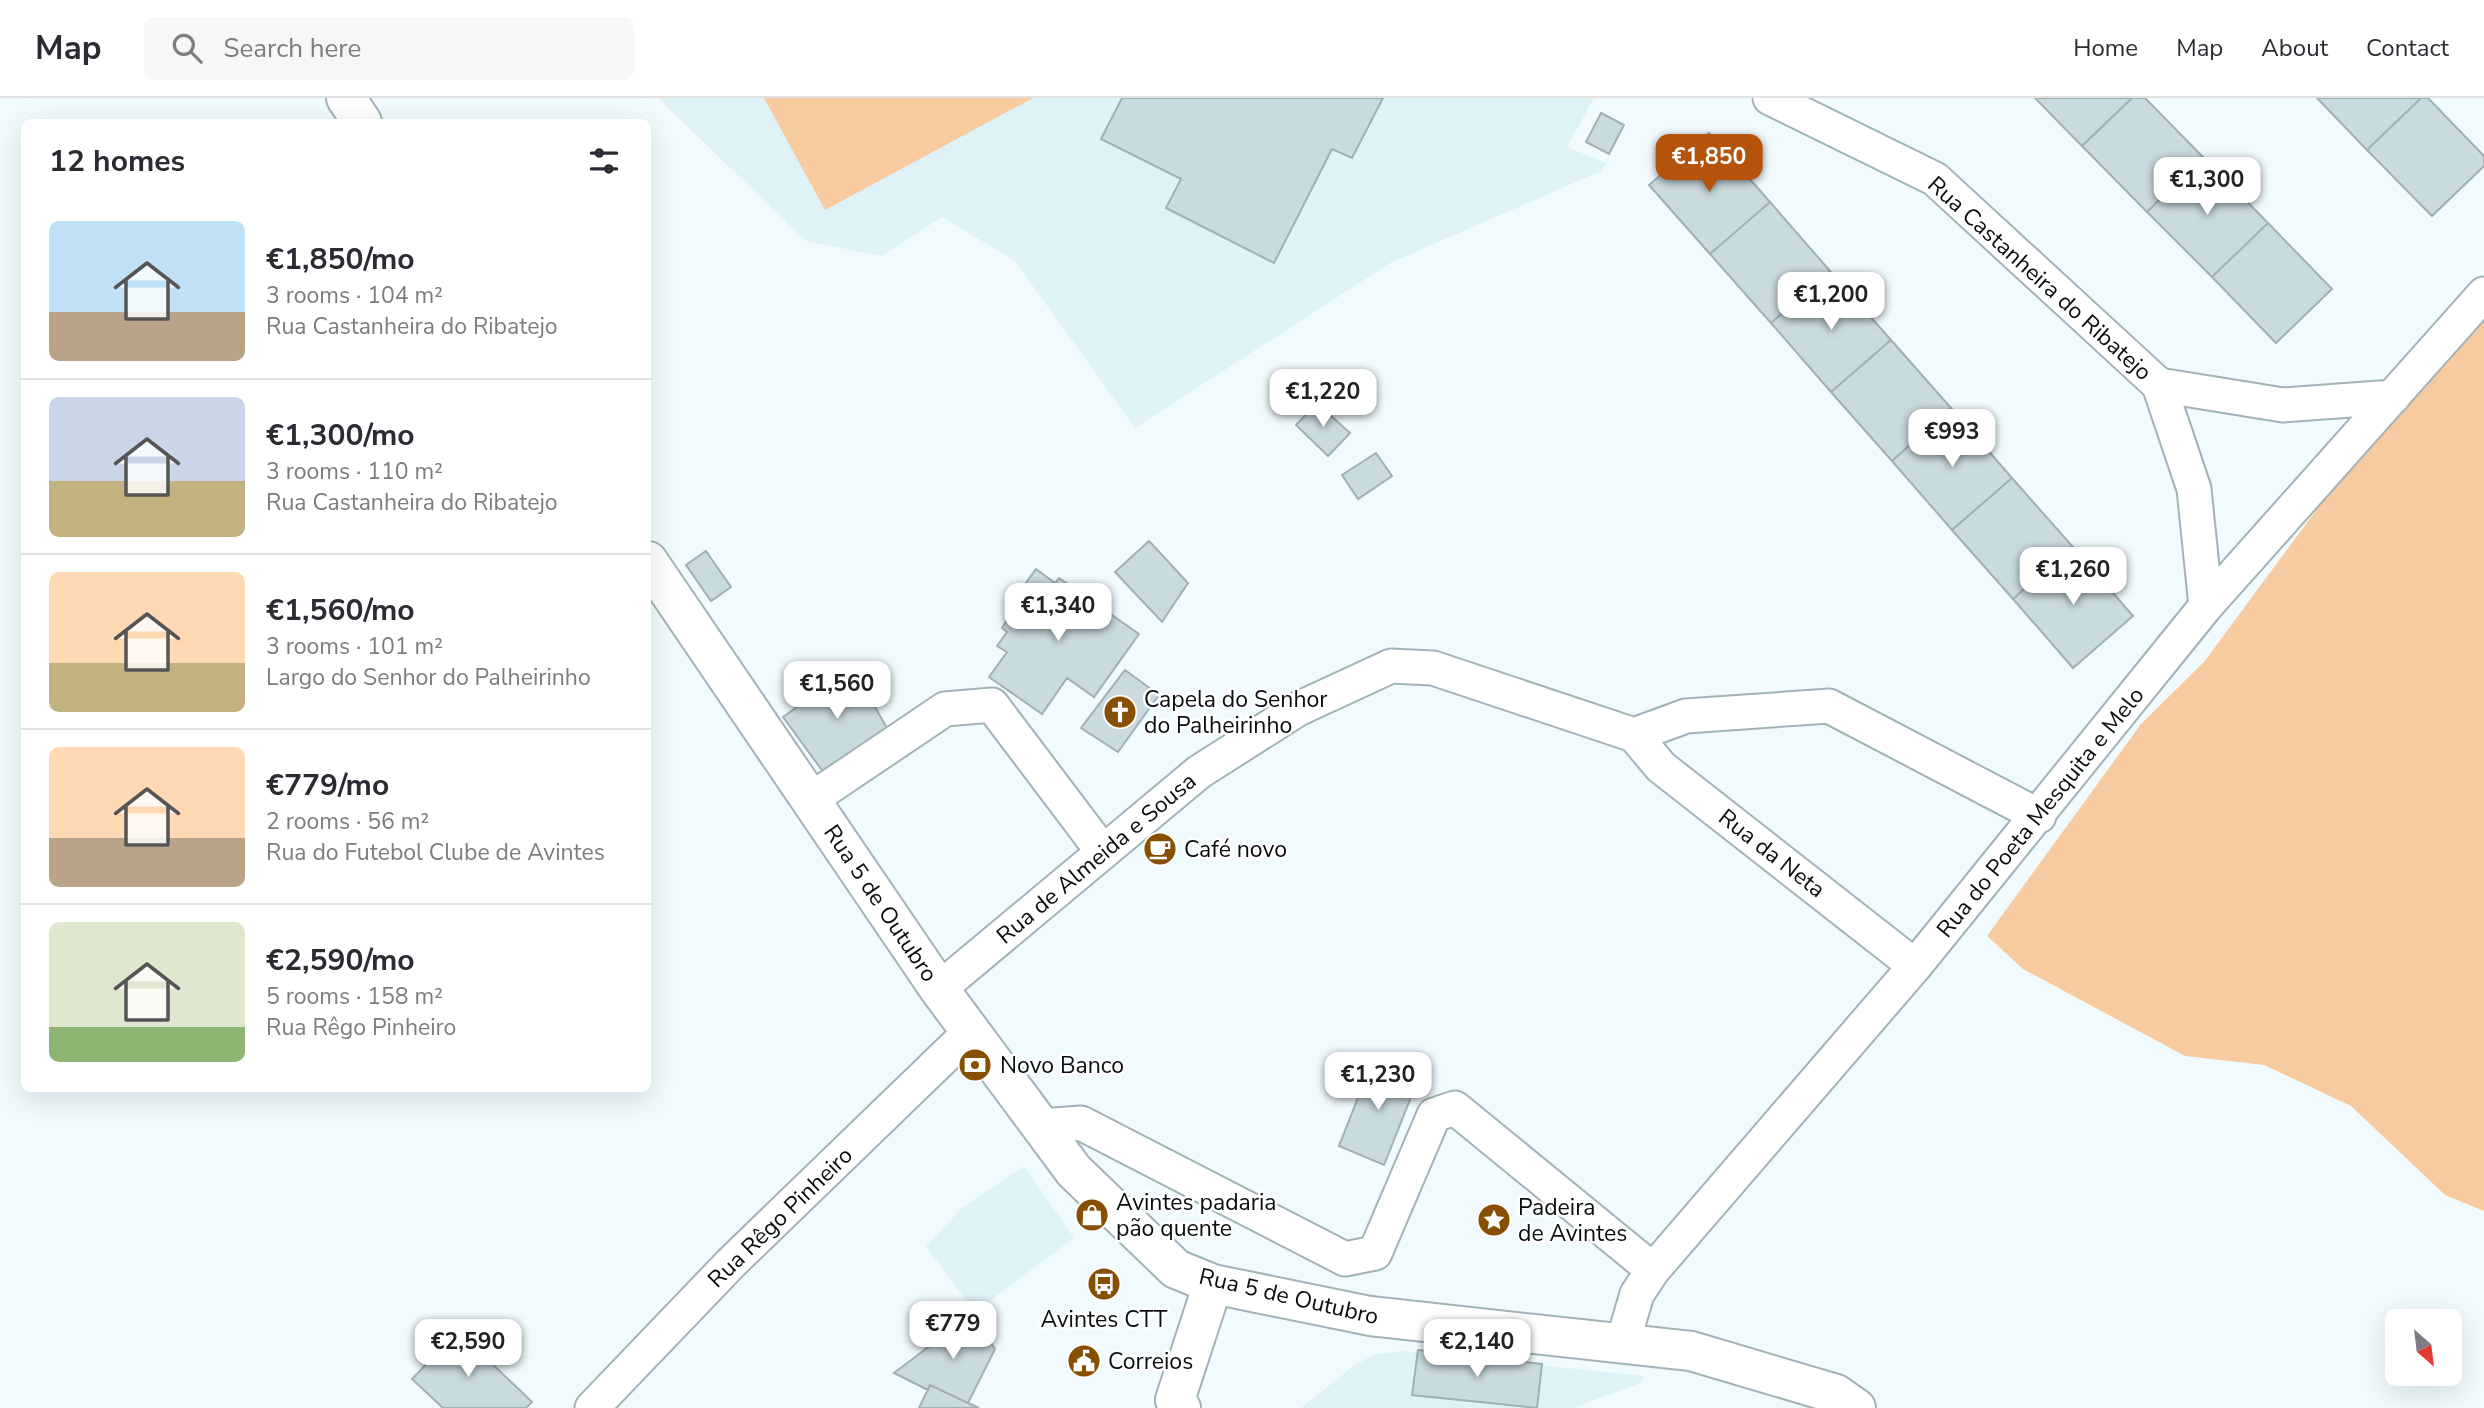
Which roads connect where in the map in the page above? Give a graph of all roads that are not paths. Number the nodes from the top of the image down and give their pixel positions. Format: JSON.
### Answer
{"nodes":[{"id":1,"x":346,"y":98,"type":"edge"},
{"id":2,"x":1770,"y":98,"type":"edge"},
{"id":3,"x":360,"y":119,"type":"edge"},
{"id":4,"x":2484,"y":295,"type":"edge"},
{"id":5,"x":2159,"y":385,"type":"junction"},
{"id":6,"x":2393,"y":397,"type":"junction"},
{"id":7,"x":651,"y":565,"type":"edge"},
{"id":8,"x":2206,"y":606,"type":"junction"},
{"id":9,"x":1634,"y":735,"type":"junction"},
{"id":10,"x":810,"y":800,"type":"junction"},
{"id":11,"x":2039,"y":816,"type":"junction"},
{"id":12,"x":1103,"y":852,"type":"junction"},
{"id":13,"x":1915,"y":966,"type":"junction"},
{"id":14,"x":939,"y":989,"type":"junction"},
{"id":15,"x":971,"y":1031,"type":"junction"},
{"id":16,"x":1041,"y":1126,"type":"junction"},
{"id":17,"x":1653,"y":1270,"type":"junction"},
{"id":18,"x":1213,"y":1284,"type":"junction"},
{"id":19,"x":1622,"y":1345,"type":"junction"},
{"id":20,"x":1175,"y":1405,"type":"edge"},
{"id":21,"x":592,"y":1408,"type":"edge"},
{"id":22,"x":1856,"y":1408,"type":"edge"}],
"edges":[{"from":1,"to":3,"type":"street"},
{"from":2,"to":5,"type":"street","name":"Rua Castanheira do Ribatejo"},
{"from":4,"to":6,"type":"street","name":"Rua do Poeta Mesquita e Melo"},
{"from":5,"to":6,"type":"street","name":"Rua Castanheira do Ribatejo"},
{"from":5,"to":8,"type":"street","name":"Rua Castanheira do Ribatejo"},
{"from":6,"to":8,"type":"street","name":"Rua do Poeta Mesquita e Melo"},
{"from":7,"to":10,"type":"street","name":"Rua 5 de Outubro"},
{"from":8,"to":11,"type":"street","name":"Rua do Poeta Mesquita e Melo"},
{"from":9,"to":11,"type":"street"},
{"from":9,"to":12,"type":"street","name":"Rua de Almeida e Sousa"},
{"from":9,"to":13,"type":"street","name":"Rua da Neta"},
{"from":10,"to":12,"type":"street"},
{"from":10,"to":14,"type":"street","name":"Rua 5 de Outubro"},
{"from":11,"to":13,"type":"street","name":"Rua do Poeta Mesquita e Melo"},
{"from":12,"to":14,"type":"street","name":"Rua de Almeida e Sousa"},
{"from":13,"to":17,"type":"street","name":"Rua do Poeta Mesquita e Melo"},
{"from":14,"to":15,"type":"street","name":"Rua 5 de Outubro"},
{"from":15,"to":16,"type":"street","name":"Rua 5 de Outubro"},
{"from":15,"to":21,"type":"street","name":"Rua Rêgo Pinheiro"},
{"from":16,"to":17,"type":"street"},
{"from":16,"to":18,"type":"street","name":"Rua 5 de Outubro"},
{"from":17,"to":19,"type":"street","name":"Rua do Poeta Mesquita e Melo"},
{"from":18,"to":19,"type":"street","name":"Rua 5 de Outubro"},
{"from":18,"to":20,"type":"street"},
{"from":19,"to":22,"type":"street","name":"Rua 5 de Outubro"}]}
